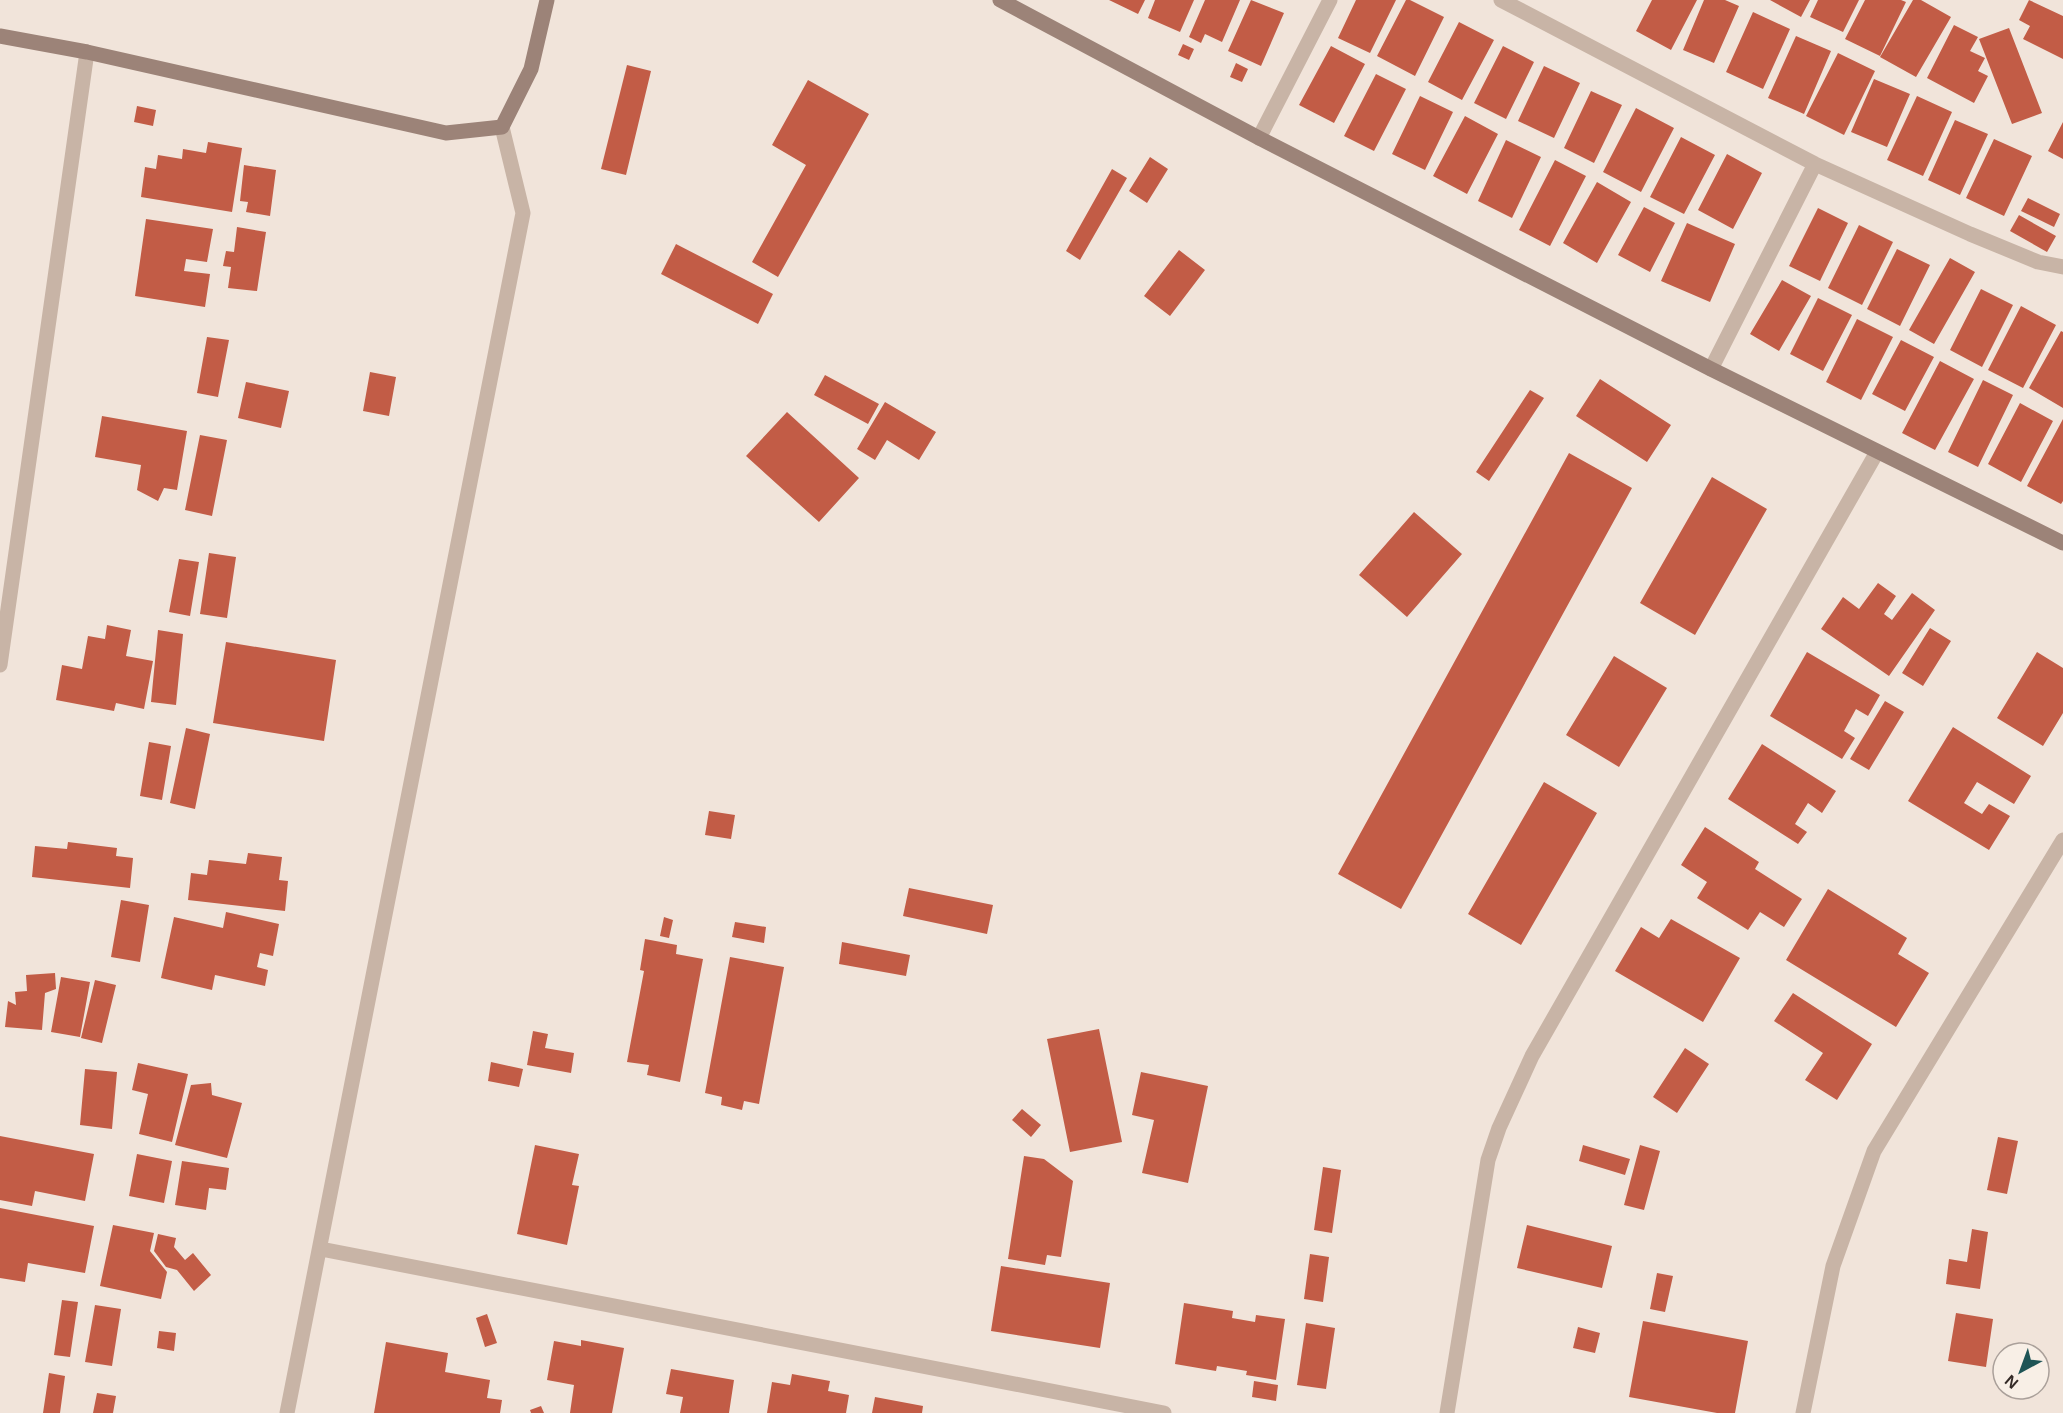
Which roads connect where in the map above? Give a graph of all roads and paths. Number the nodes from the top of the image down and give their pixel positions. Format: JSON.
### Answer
{"nodes":[{"id":1,"x":547,"y":0,"type":"edge"},
{"id":2,"x":1000,"y":0,"type":"edge"},
{"id":3,"x":1330,"y":0,"type":"edge"},
{"id":4,"x":1501,"y":0,"type":"edge"},
{"id":5,"x":0,"y":36,"type":"edge"},
{"id":6,"x":87,"y":52,"type":"junction"},
{"id":7,"x":502,"y":127,"type":"junction"},
{"id":8,"x":1259,"y":138,"type":"junction"},
{"id":9,"x":1815,"y":164,"type":"junction"},
{"id":10,"x":2063,"y":267,"type":"edge"},
{"id":11,"x":1711,"y":369,"type":"junction"},
{"id":12,"x":1877,"y":452,"type":"junction"},
{"id":13,"x":2063,"y":543,"type":"edge"},
{"id":14,"x":0,"y":665,"type":"edge"},
{"id":15,"x":2063,"y":840,"type":"edge"},
{"id":16,"x":321,"y":1249,"type":"junction"},
{"id":17,"x":1096,"y":1406,"type":"edge"},
{"id":18,"x":287,"y":1413,"type":"edge"},
{"id":19,"x":1164,"y":1413,"type":"edge"},
{"id":20,"x":1447,"y":1413,"type":"edge"},
{"id":21,"x":1803,"y":1413,"type":"edge"}],
"edges":[{"from":1,"to":7,"type":"street"},
{"from":2,"to":8,"type":"street"},
{"from":3,"to":8,"type":"street"},
{"from":4,"to":9,"type":"street"},
{"from":5,"to":6,"type":"street"},
{"from":6,"to":7,"type":"street"},
{"from":6,"to":14,"type":"street"},
{"from":7,"to":16,"type":"street"},
{"from":8,"to":11,"type":"street"},
{"from":9,"to":10,"type":"street"},
{"from":9,"to":11,"type":"street"},
{"from":11,"to":12,"type":"street"},
{"from":12,"to":13,"type":"street"},
{"from":12,"to":20,"type":"street"},
{"from":15,"to":21,"type":"street"},
{"from":16,"to":17,"type":"street"},
{"from":16,"to":18,"type":"street"},
{"from":17,"to":19,"type":"street"}]}
